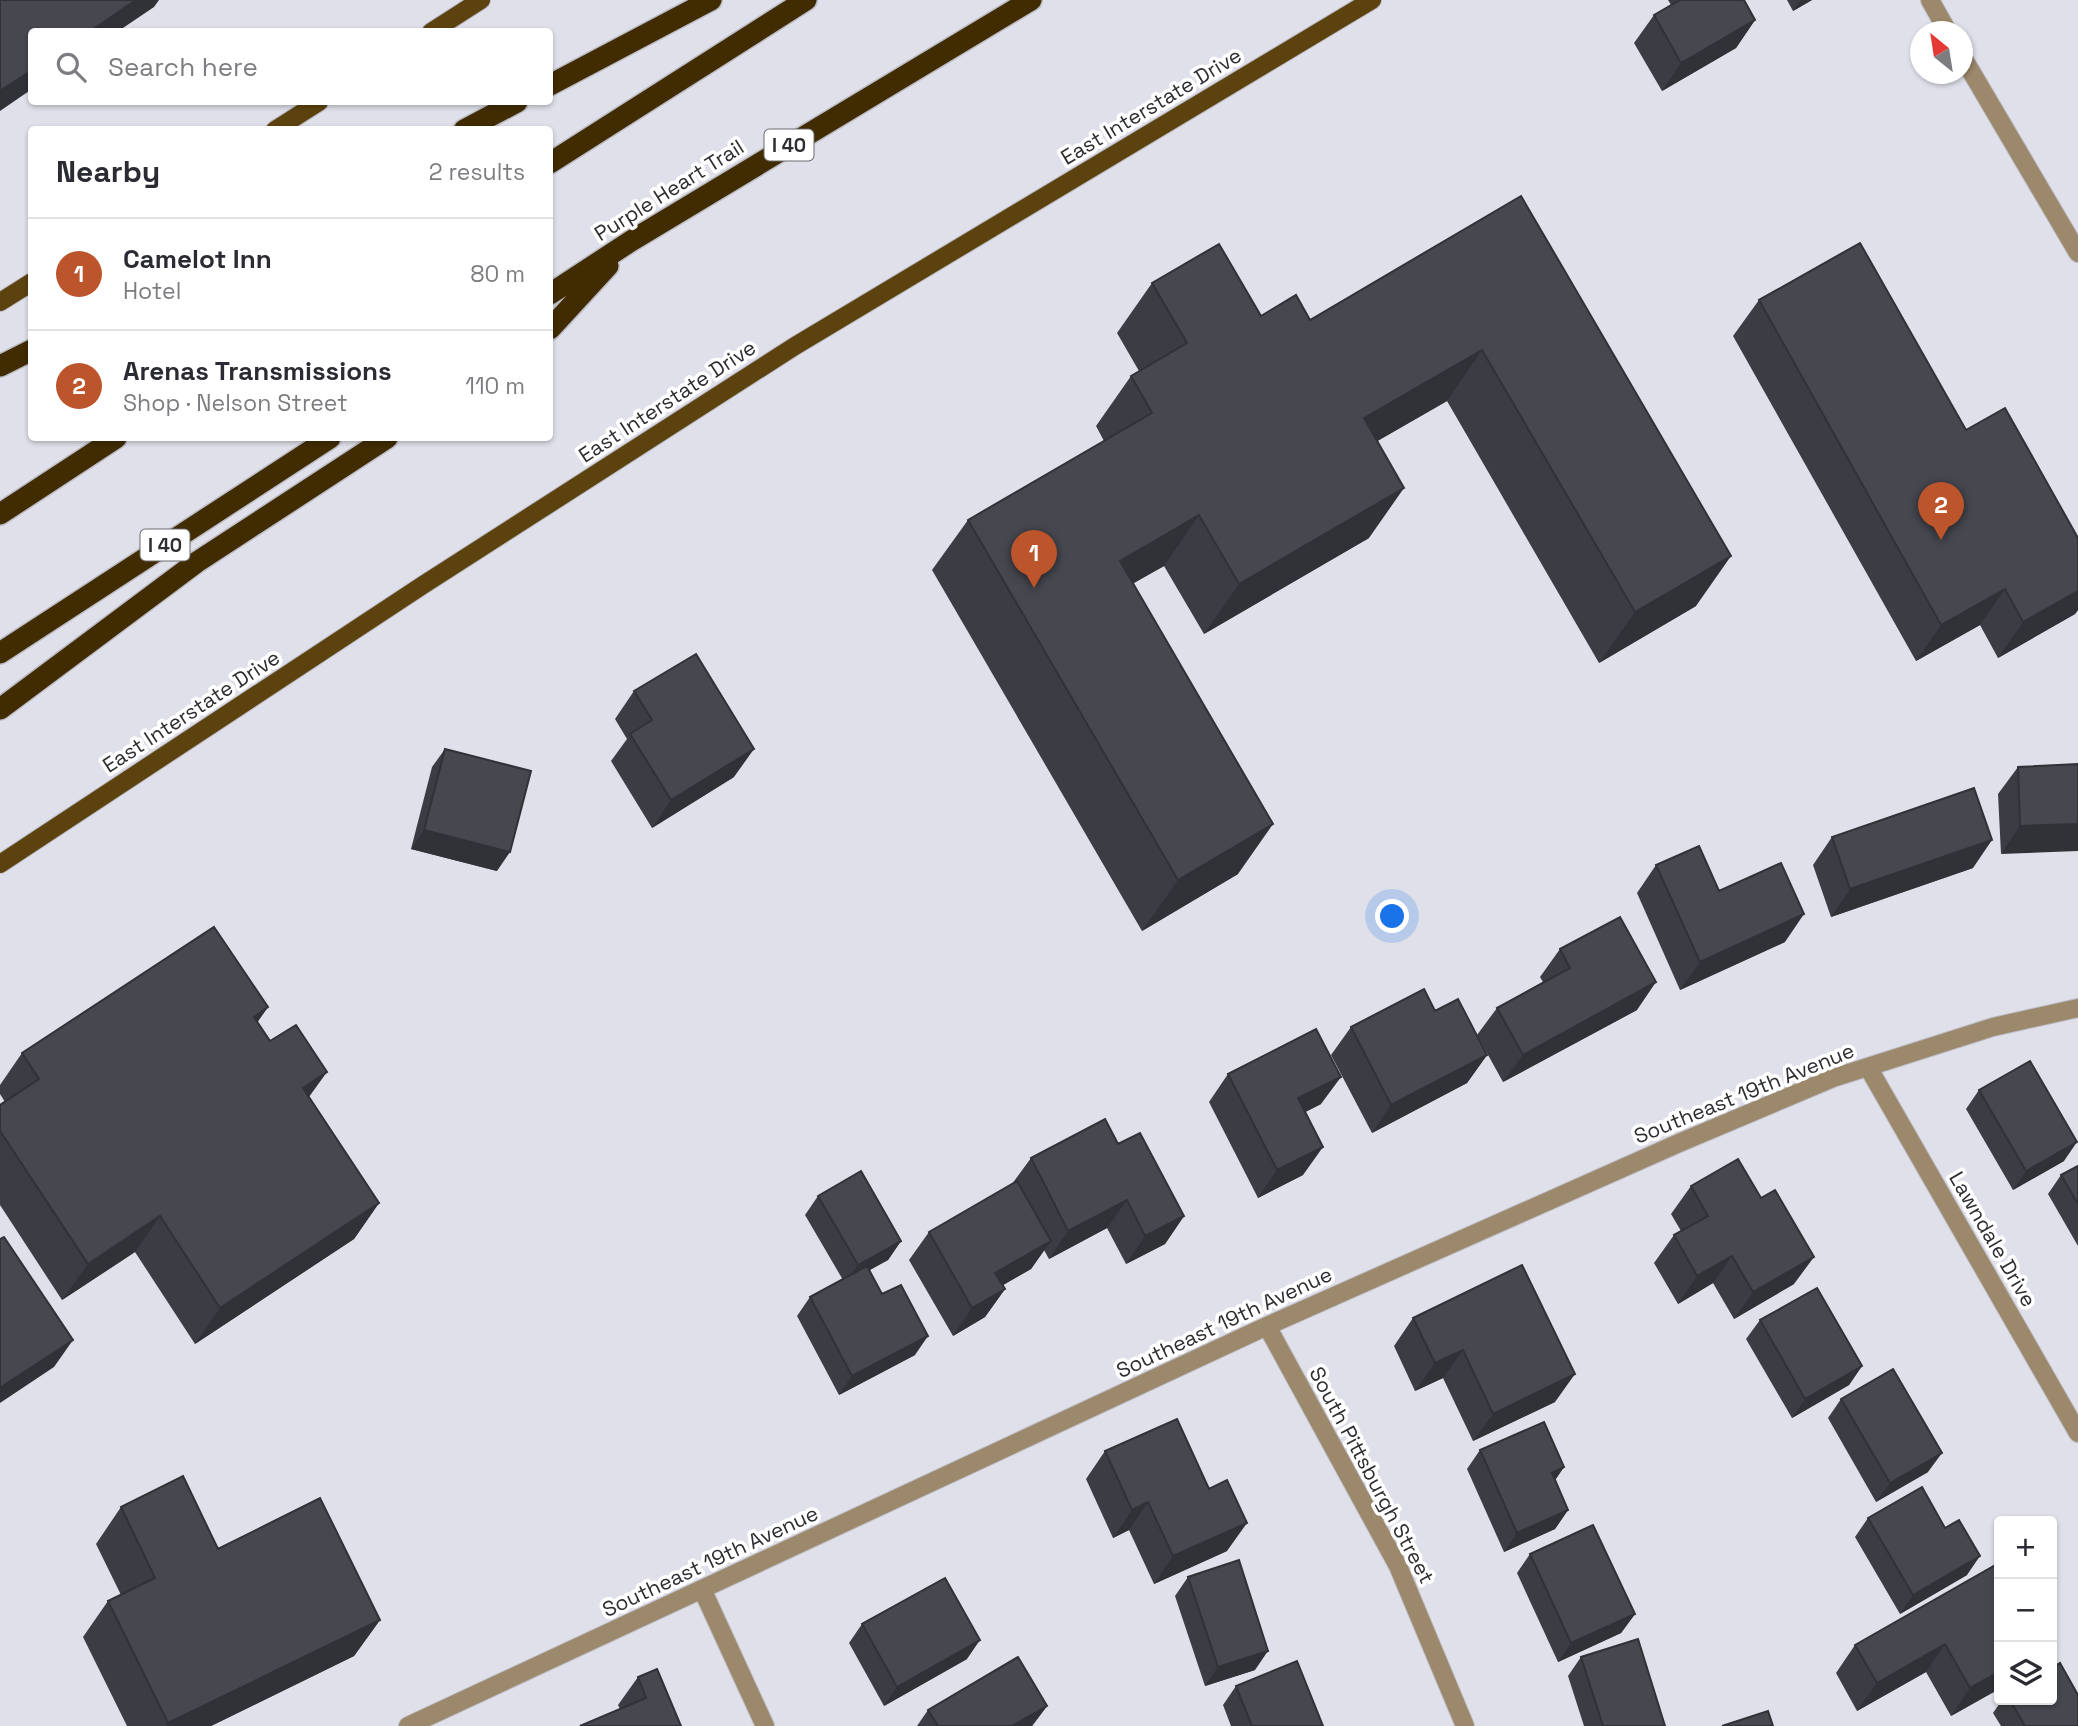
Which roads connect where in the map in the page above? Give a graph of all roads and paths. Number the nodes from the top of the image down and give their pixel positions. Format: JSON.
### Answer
{"nodes":[{"id":1,"x":481,"y":0,"type":"edge"},
{"id":2,"x":711,"y":0,"type":"edge"},
{"id":3,"x":806,"y":0,"type":"edge"},
{"id":4,"x":1031,"y":0,"type":"edge"},
{"id":5,"x":1372,"y":0,"type":"edge"},
{"id":6,"x":1930,"y":0,"type":"edge"},
{"id":7,"x":1942,"y":21,"type":"edge"},
{"id":8,"x":436,"y":28,"type":"edge"},
{"id":9,"x":1973,"y":74,"type":"edge"},
{"id":10,"x":553,"y":83,"type":"edge"},
{"id":11,"x":314,"y":105,"type":"edge"},
{"id":12,"x":511,"y":105,"type":"edge"},
{"id":13,"x":281,"y":126,"type":"edge"},
{"id":14,"x":472,"y":126,"type":"edge"},
{"id":15,"x":553,"y":161,"type":"edge"},
{"id":16,"x":631,"y":241,"type":"junction"},
{"id":17,"x":2078,"y":253,"type":"edge"},
{"id":18,"x":28,"y":284,"type":"edge"},
{"id":19,"x":553,"y":292,"type":"edge"},
{"id":20,"x":0,"y":302,"type":"edge"},
{"id":21,"x":553,"y":326,"type":"edge"},
{"id":22,"x":28,"y":352,"type":"edge"},
{"id":23,"x":0,"y":366,"type":"edge"},
{"id":24,"x":111,"y":441,"type":"edge"},
{"id":25,"x":325,"y":441,"type":"edge"},
{"id":26,"x":382,"y":441,"type":"edge"},
{"id":27,"x":0,"y":514,"type":"edge"},
{"id":28,"x":0,"y":653,"type":"edge"},
{"id":29,"x":0,"y":709,"type":"edge"},
{"id":30,"x":0,"y":864,"type":"edge"},
{"id":31,"x":2078,"y":1008,"type":"edge"},
{"id":32,"x":1868,"y":1067,"type":"junction"},
{"id":33,"x":1267,"y":1326,"type":"junction"},
{"id":34,"x":2078,"y":1433,"type":"edge"},
{"id":35,"x":702,"y":1589,"type":"junction"},
{"id":36,"x":408,"y":1726,"type":"edge"},
{"id":37,"x":765,"y":1726,"type":"edge"},
{"id":38,"x":1465,"y":1726,"type":"edge"}],
"edges":[{"from":1,"to":8,"type":"main road"},
{"from":2,"to":10,"type":"highway"},
{"from":3,"to":15,"type":"highway"},
{"from":4,"to":16,"type":"highway","name":"Purple Heart Trail","number":"I 40"},
{"from":5,"to":30,"type":"main road","name":"East Interstate Drive"},
{"from":6,"to":7,"type":"street"},
{"from":9,"to":17,"type":"street"},
{"from":11,"to":13,"type":"main road"},
{"from":12,"to":14,"type":"highway"},
{"from":16,"to":19,"type":"highway","name":"Purple Heart Trail","number":"I 40"},
{"from":16,"to":21,"type":"highway"},
{"from":18,"to":20,"type":"main road"},
{"from":22,"to":23,"type":"highway"},
{"from":24,"to":27,"type":"highway"},
{"from":25,"to":28,"type":"highway","number":"I 40"},
{"from":26,"to":29,"type":"highway"},
{"from":31,"to":32,"type":"street","name":"Southeast 19th Avenue"},
{"from":32,"to":33,"type":"street","name":"Southeast 19th Avenue"},
{"from":32,"to":34,"type":"street","name":"Lawndale Drive"},
{"from":33,"to":35,"type":"street","name":"Southeast 19th Avenue"},
{"from":33,"to":38,"type":"street","name":"South Pittsburgh Street"},
{"from":35,"to":36,"type":"street","name":"Southeast 19th Avenue"},
{"from":35,"to":37,"type":"street"}]}
